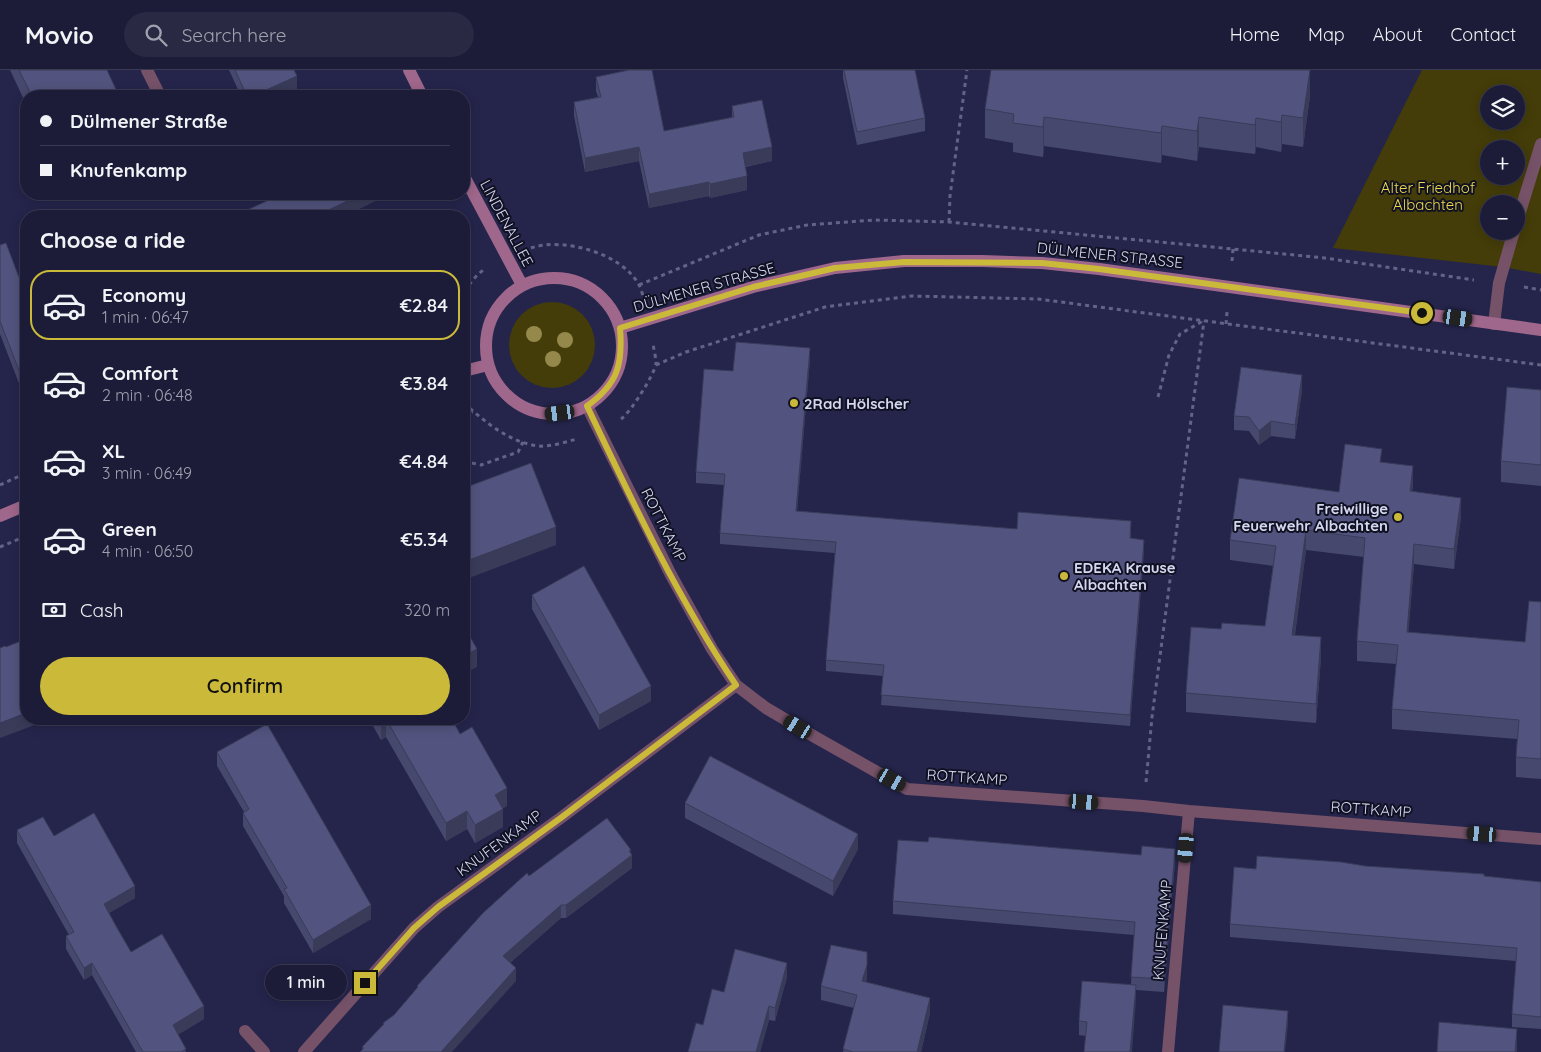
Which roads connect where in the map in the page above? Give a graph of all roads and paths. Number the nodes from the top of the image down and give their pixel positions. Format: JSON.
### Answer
{"nodes":[{"id":1,"x":147,"y":70,"type":"edge"},
{"id":2,"x":408,"y":70,"type":"edge"},
{"id":3,"x":967,"y":70,"type":"edge"},
{"id":4,"x":157,"y":90,"type":"edge"},
{"id":5,"x":419,"y":90,"type":"edge"},
{"id":6,"x":1541,"y":144,"type":"edge"},
{"id":7,"x":470,"y":187,"type":"edge"},
{"id":8,"x":1525,"y":196,"type":"edge"},
{"id":9,"x":949,"y":222,"type":"dead end"},
{"id":10,"x":1511,"y":240,"type":"edge"},
{"id":11,"x":538,"y":245,"type":"dead end"},
{"id":12,"x":478,"y":274,"type":"dead end"},
{"id":13,"x":470,"y":284,"type":"edge"},
{"id":14,"x":522,"y":285,"type":"junction"},
{"id":15,"x":639,"y":285,"type":"dead end"},
{"id":16,"x":1204,"y":321,"type":"junction"},
{"id":17,"x":1494,"y":324,"type":"junction"},
{"id":18,"x":620,"y":328,"type":"junction"},
{"id":19,"x":1541,"y":330,"type":"edge"},
{"id":20,"x":488,"y":364,"type":"junction"},
{"id":21,"x":1541,"y":365,"type":"edge"},
{"id":22,"x":470,"y":369,"type":"edge"},
{"id":23,"x":1158,"y":397,"type":"dead end"},
{"id":24,"x":587,"y":406,"type":"junction"},
{"id":25,"x":470,"y":408,"type":"edge"},
{"id":26,"x":470,"y":412,"type":"edge"},
{"id":27,"x":474,"y":412,"type":"junction"},
{"id":28,"x":624,"y":417,"type":"dead end"},
{"id":29,"x":523,"y":442,"type":"junction"},
{"id":30,"x":557,"y":445,"type":"dead end"},
{"id":31,"x":472,"y":464,"type":"dead end"},
{"id":32,"x":20,"y":476,"type":"edge"},
{"id":33,"x":0,"y":484,"type":"edge"},
{"id":34,"x":20,"y":508,"type":"edge"},
{"id":35,"x":0,"y":516,"type":"edge"},
{"id":36,"x":20,"y":539,"type":"edge"},
{"id":37,"x":0,"y":548,"type":"edge"},
{"id":38,"x":736,"y":685,"type":"junction"},
{"id":39,"x":1143,"y":806,"type":"junction"},
{"id":40,"x":1189,"y":811,"type":"junction"},
{"id":41,"x":1541,"y":839,"type":"edge"},
{"id":42,"x":244,"y":1032,"type":"dead end"},
{"id":43,"x":264,"y":1052,"type":"edge"},
{"id":44,"x":304,"y":1052,"type":"edge"},
{"id":45,"x":1168,"y":1052,"type":"edge"}],
"edges":[{"from":1,"to":4,"type":"street"},
{"from":2,"to":5,"type":"main road"},
{"from":3,"to":9,"type":"path"},
{"from":6,"to":8,"type":"street"},
{"from":7,"to":14,"type":"main road","name":"LINDENALLEE"},
{"from":10,"to":17,"type":"street"},
{"from":11,"to":15,"type":"path"},
{"from":12,"to":13,"type":"path"},
{"from":14,"to":18,"type":"main road","name":"DÜLMENER STRASSE"},
{"from":14,"to":20,"type":"main road","name":"DÜLMENER STRASSE"},
{"from":16,"to":21,"type":"path"},
{"from":16,"to":23,"type":"path"},
{"from":16,"to":28,"type":"path"},
{"from":16,"to":39,"type":"path"},
{"from":17,"to":18,"type":"main road","name":"DÜLMENER STRASSE"},
{"from":17,"to":19,"type":"main road","name":"DÜLMENER STRASSE"},
{"from":18,"to":24,"type":"main road","name":"DÜLMENER STRASSE"},
{"from":20,"to":22,"type":"main road"},
{"from":20,"to":24,"type":"main road","name":"DÜLMENER STRASSE"},
{"from":24,"to":38,"type":"street","name":"ROTTKAMP"},
{"from":25,"to":27,"type":"path"},
{"from":26,"to":27,"type":"path"},
{"from":27,"to":29,"type":"path"},
{"from":29,"to":30,"type":"path"},
{"from":29,"to":31,"type":"path"},
{"from":32,"to":33,"type":"path"},
{"from":34,"to":35,"type":"main road"},
{"from":36,"to":37,"type":"path"},
{"from":38,"to":39,"type":"street","name":"ROTTKAMP"},
{"from":38,"to":44,"type":"street","name":"KNUFENKAMP"},
{"from":39,"to":40,"type":"street","name":"ROTTKAMP"},
{"from":40,"to":41,"type":"street","name":"ROTTKAMP"},
{"from":40,"to":45,"type":"street","name":"KNUFENKAMP"},
{"from":42,"to":43,"type":"street"}]}
